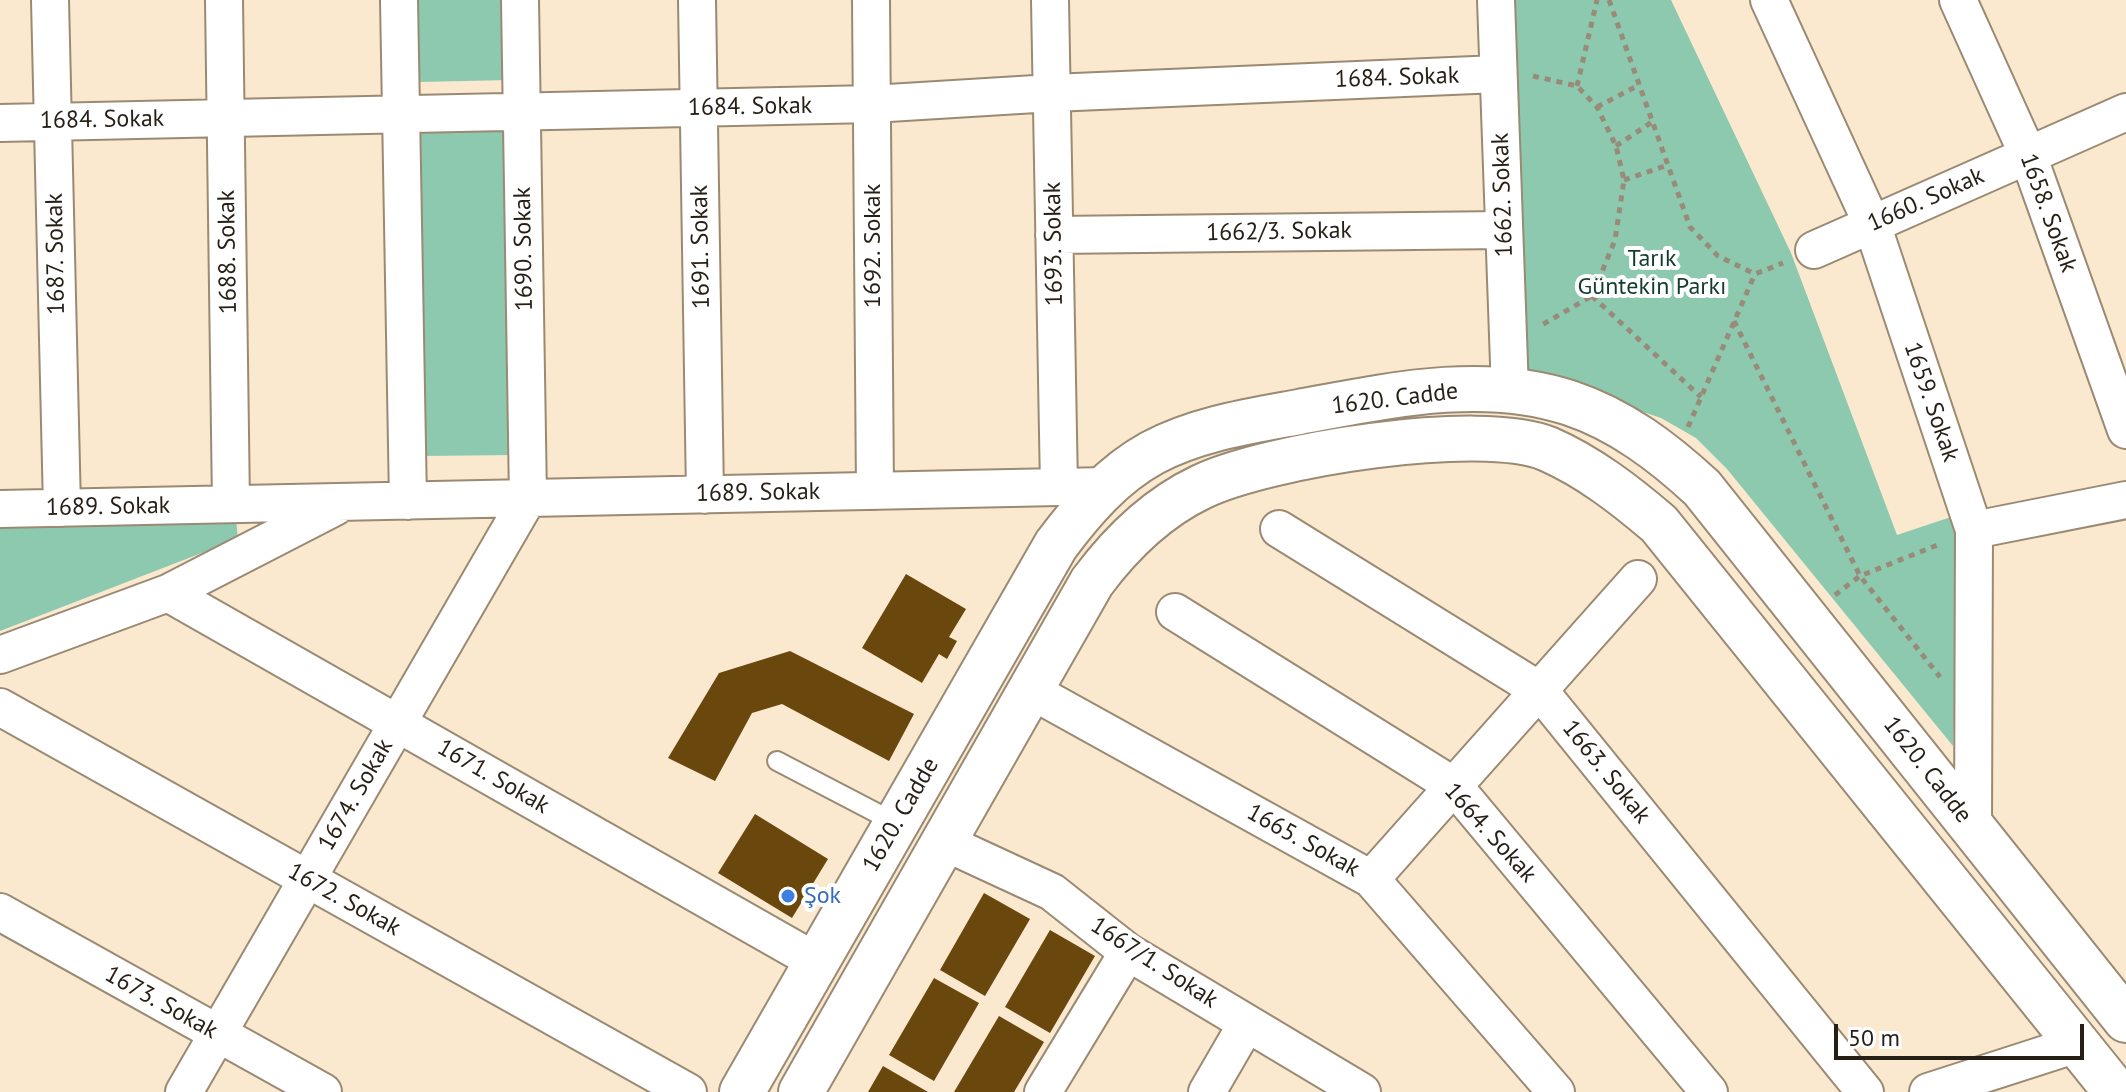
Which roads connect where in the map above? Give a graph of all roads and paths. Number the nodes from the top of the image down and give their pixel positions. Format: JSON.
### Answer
{"nodes":[{"id":1,"x":50,"y":0,"type":"edge"},
{"id":2,"x":224,"y":0,"type":"edge"},
{"id":3,"x":399,"y":0,"type":"edge"},
{"id":4,"x":520,"y":0,"type":"edge"},
{"id":5,"x":697,"y":0,"type":"edge"},
{"id":6,"x":871,"y":0,"type":"edge"},
{"id":7,"x":1050,"y":0,"type":"edge"},
{"id":8,"x":1496,"y":0,"type":"edge"},
{"id":9,"x":1597,"y":0,"type":"edge"},
{"id":10,"x":1609,"y":0,"type":"edge"},
{"id":11,"x":1769,"y":0,"type":"edge"},
{"id":12,"x":1958,"y":0,"type":"edge"},
{"id":13,"x":1498,"y":74,"type":"junction"},
{"id":14,"x":1639,"y":85,"type":"junction"},
{"id":15,"x":1577,"y":86,"type":"junction"},
{"id":16,"x":1052,"y":93,"type":"junction"},
{"id":17,"x":872,"y":104,"type":"junction"},
{"id":18,"x":1597,"y":107,"type":"junction"},
{"id":19,"x":699,"y":108,"type":"junction"},
{"id":20,"x":521,"y":112,"type":"junction"},
{"id":21,"x":2126,"y":112,"type":"edge"},
{"id":22,"x":401,"y":114,"type":"junction"},
{"id":23,"x":226,"y":118,"type":"junction"},
{"id":24,"x":53,"y":121,"type":"junction"},
{"id":25,"x":1652,"y":122,"type":"junction"},
{"id":26,"x":0,"y":123,"type":"edge"},
{"id":27,"x":1616,"y":146,"type":"junction"},
{"id":28,"x":2028,"y":155,"type":"junction"},
{"id":29,"x":1668,"y":165,"type":"junction"},
{"id":30,"x":1624,"y":180,"type":"junction"},
{"id":31,"x":1872,"y":224,"type":"junction"},
{"id":32,"x":1504,"y":230,"type":"junction"},
{"id":33,"x":1054,"y":235,"type":"junction"},
{"id":34,"x":1814,"y":250,"type":"joint"},
{"id":35,"x":1755,"y":274,"type":"junction"},
{"id":36,"x":1592,"y":296,"type":"junction"},
{"id":37,"x":1734,"y":321,"type":"junction"},
{"id":38,"x":1508,"y":345,"type":"junction"},
{"id":39,"x":1510,"y":391,"type":"junction"},
{"id":40,"x":1701,"y":397,"type":"junction"},
{"id":41,"x":2126,"y":430,"type":"edge"},
{"id":42,"x":1673,"y":462,"type":"junction"},
{"id":43,"x":1107,"y":486,"type":"junction"},
{"id":44,"x":1059,"y":487,"type":"junction"},
{"id":45,"x":875,"y":491,"type":"junction"},
{"id":46,"x":705,"y":495,"type":"junction"},
{"id":47,"x":528,"y":498,"type":"junction"},
{"id":48,"x":2126,"y":500,"type":"edge"},
{"id":49,"x":408,"y":501,"type":"junction"},
{"id":50,"x":344,"y":502,"type":"junction"},
{"id":51,"x":231,"y":504,"type":"junction"},
{"id":52,"x":62,"y":508,"type":"junction"},
{"id":53,"x":0,"y":509,"type":"edge"},
{"id":54,"x":1279,"y":529,"type":"dead end"},
{"id":55,"x":1974,"y":530,"type":"junction"},
{"id":56,"x":1860,"y":576,"type":"junction"},
{"id":57,"x":1638,"y":579,"type":"dead end"},
{"id":58,"x":168,"y":593,"type":"junction"},
{"id":59,"x":1175,"y":612,"type":"dead end"},
{"id":60,"x":1806,"y":618,"type":"junction"},
{"id":61,"x":0,"y":655,"type":"edge"},
{"id":62,"x":1030,"y":690,"type":"junction"},
{"id":63,"x":1539,"y":690,"type":"junction"},
{"id":64,"x":0,"y":707,"type":"edge"},
{"id":65,"x":1972,"y":719,"type":"junction"},
{"id":66,"x":397,"y":723,"type":"junction"},
{"id":67,"x":777,"y":761,"type":"dead end"},
{"id":68,"x":1454,"y":786,"type":"junction"},
{"id":69,"x":896,"y":823,"type":"junction"},
{"id":70,"x":1973,"y":828,"type":"junction"},
{"id":71,"x":944,"y":842,"type":"junction"},
{"id":72,"x":307,"y":879,"type":"junction"},
{"id":73,"x":1371,"y":879,"type":"junction"},
{"id":74,"x":0,"y":912,"type":"edge"},
{"id":75,"x":1128,"y":952,"type":"junction"},
{"id":76,"x":817,"y":962,"type":"junction"},
{"id":77,"x":2125,"y":1011,"type":"edge"},
{"id":78,"x":1247,"y":1023,"type":"junction"},
{"id":79,"x":217,"y":1034,"type":"junction"},
{"id":80,"x":2077,"y":1044,"type":"junction"},
{"id":81,"x":184,"y":1092,"type":"edge"},
{"id":82,"x":323,"y":1092,"type":"edge"},
{"id":83,"x":688,"y":1092,"type":"edge"},
{"id":84,"x":742,"y":1092,"type":"edge"},
{"id":85,"x":801,"y":1092,"type":"edge"},
{"id":86,"x":1043,"y":1092,"type":"edge"},
{"id":87,"x":1207,"y":1092,"type":"edge"},
{"id":88,"x":1362,"y":1092,"type":"edge"},
{"id":89,"x":1556,"y":1092,"type":"edge"},
{"id":90,"x":1709,"y":1092,"type":"edge"},
{"id":91,"x":1865,"y":1092,"type":"edge"},
{"id":92,"x":1928,"y":1092,"type":"edge"},
{"id":93,"x":2116,"y":1092,"type":"edge"}],
"edges":[{"from":1,"to":24,"type":"street","name":"1687. Sokak"},
{"from":2,"to":23,"type":"street","name":"1688. Sokak"},
{"from":3,"to":22,"type":"street"},
{"from":4,"to":20,"type":"street","name":"1690. Sokak"},
{"from":5,"to":19,"type":"street","name":"1691. Sokak"},
{"from":6,"to":17,"type":"street","name":"1692. Sokak"},
{"from":7,"to":16,"type":"street","name":"1693. Sokak"},
{"from":8,"to":13,"type":"street","name":"1662. Sokak"},
{"from":9,"to":15,"type":"path"},
{"from":10,"to":14,"type":"path"},
{"from":11,"to":31,"type":"street","name":"1659. Sokak"},
{"from":12,"to":28,"type":"street","name":"1658. Sokak"},
{"from":13,"to":15,"type":"path"},
{"from":13,"to":16,"type":"street","name":"1684. Sokak"},
{"from":13,"to":32,"type":"street","name":"1662. Sokak"},
{"from":14,"to":18,"type":"path"},
{"from":14,"to":25,"type":"path"},
{"from":15,"to":18,"type":"path"},
{"from":16,"to":17,"type":"street","name":"1684. Sokak"},
{"from":16,"to":33,"type":"street","name":"1693. Sokak"},
{"from":17,"to":19,"type":"street","name":"1684. Sokak"},
{"from":17,"to":45,"type":"street","name":"1692. Sokak"},
{"from":18,"to":27,"type":"path"},
{"from":19,"to":20,"type":"street","name":"1684. Sokak"},
{"from":19,"to":46,"type":"street","name":"1691. Sokak"},
{"from":20,"to":22,"type":"street","name":"1684. Sokak"},
{"from":20,"to":47,"type":"street","name":"1690. Sokak"},
{"from":21,"to":28,"type":"street","name":"1660. Sokak"},
{"from":22,"to":23,"type":"street","name":"1684. Sokak"},
{"from":22,"to":49,"type":"street"},
{"from":23,"to":24,"type":"street","name":"1684. Sokak"},
{"from":23,"to":51,"type":"street","name":"1688. Sokak"},
{"from":24,"to":26,"type":"street","name":"1684. Sokak"},
{"from":24,"to":52,"type":"street","name":"1687. Sokak"},
{"from":25,"to":27,"type":"path"},
{"from":25,"to":29,"type":"path"},
{"from":27,"to":30,"type":"path"},
{"from":28,"to":31,"type":"street","name":"1660. Sokak"},
{"from":28,"to":41,"type":"street","name":"1658. Sokak"},
{"from":29,"to":30,"type":"path"},
{"from":29,"to":35,"type":"path"},
{"from":30,"to":36,"type":"path"},
{"from":31,"to":34,"type":"street","name":"1660. Sokak"},
{"from":31,"to":55,"type":"street","name":"1659. Sokak"},
{"from":32,"to":33,"type":"street","name":"1662/3. Sokak"},
{"from":32,"to":38,"type":"street","name":"1662. Sokak"},
{"from":33,"to":44,"type":"street","name":"1693. Sokak"},
{"from":34,"to":35,"type":"path"},
{"from":35,"to":37,"type":"path"},
{"from":36,"to":38,"type":"path"},
{"from":36,"to":40,"type":"path"},
{"from":37,"to":40,"type":"path"},
{"from":37,"to":56,"type":"path"},
{"from":38,"to":39,"type":"street","name":"1662. Sokak"},
{"from":39,"to":42,"type":"main road","name":"1620. Cadde"},
{"from":39,"to":43,"type":"main road","name":"1620. Cadde"},
{"from":40,"to":42,"type":"path"},
{"from":42,"to":60,"type":"main road","name":"1620. Cadde"},
{"from":43,"to":44,"type":"street","name":"1689. Sokak"},
{"from":43,"to":69,"type":"main road","name":"1620. Cadde"},
{"from":44,"to":45,"type":"street","name":"1689. Sokak"},
{"from":45,"to":46,"type":"street","name":"1689. Sokak"},
{"from":46,"to":47,"type":"street","name":"1689. Sokak"},
{"from":47,"to":49,"type":"street","name":"1689. Sokak"},
{"from":47,"to":66,"type":"street","name":"1674. Sokak"},
{"from":48,"to":55,"type":"street"},
{"from":49,"to":50,"type":"street","name":"1689. Sokak"},
{"from":50,"to":51,"type":"street","name":"1689. Sokak"},
{"from":50,"to":58,"type":"street"},
{"from":51,"to":52,"type":"street","name":"1689. Sokak"},
{"from":52,"to":53,"type":"street","name":"1689. Sokak"},
{"from":54,"to":63,"type":"street","name":"1663. Sokak"},
{"from":55,"to":56,"type":"path"},
{"from":55,"to":65,"type":"street","name":"1659. Sokak"},
{"from":56,"to":60,"type":"path"},
{"from":56,"to":65,"type":"path"},
{"from":57,"to":63,"type":"street"},
{"from":58,"to":61,"type":"street"},
{"from":58,"to":66,"type":"street","name":"1671. Sokak"},
{"from":59,"to":68,"type":"street","name":"1664. Sokak"},
{"from":60,"to":70,"type":"main road","name":"1620. Cadde"},
{"from":62,"to":71,"type":"main road","name":"1620. Cadde"},
{"from":62,"to":73,"type":"street","name":"1665. Sokak"},
{"from":62,"to":80,"type":"main road","name":"1620. Cadde"},
{"from":63,"to":68,"type":"street"},
{"from":63,"to":91,"type":"street","name":"1663. Sokak"},
{"from":64,"to":72,"type":"street","name":"1672. Sokak"},
{"from":65,"to":70,"type":"street","name":"1659. Sokak"},
{"from":66,"to":72,"type":"street","name":"1674. Sokak"},
{"from":66,"to":76,"type":"street","name":"1671. Sokak"},
{"from":67,"to":69,"type":"lane"},
{"from":68,"to":73,"type":"street"},
{"from":68,"to":90,"type":"street","name":"1664. Sokak"},
{"from":69,"to":76,"type":"main road","name":"1620. Cadde"},
{"from":70,"to":77,"type":"main road","name":"1620. Cadde"},
{"from":71,"to":75,"type":"street","name":"1667/1. Sokak"},
{"from":71,"to":85,"type":"main road","name":"1620. Cadde"},
{"from":72,"to":79,"type":"street","name":"1674. Sokak"},
{"from":72,"to":83,"type":"street","name":"1672. Sokak"},
{"from":73,"to":89,"type":"street","name":"1665. Sokak"},
{"from":74,"to":79,"type":"street","name":"1673. Sokak"},
{"from":75,"to":78,"type":"street","name":"1667/1. Sokak"},
{"from":75,"to":86,"type":"street"},
{"from":76,"to":84,"type":"main road","name":"1620. Cadde"},
{"from":78,"to":87,"type":"street"},
{"from":78,"to":88,"type":"street","name":"1667/1. Sokak"},
{"from":79,"to":81,"type":"street","name":"1674. Sokak"},
{"from":79,"to":82,"type":"street","name":"1673. Sokak"},
{"from":80,"to":92,"type":"street"},
{"from":80,"to":93,"type":"main road","name":"1620. Cadde"}]}
